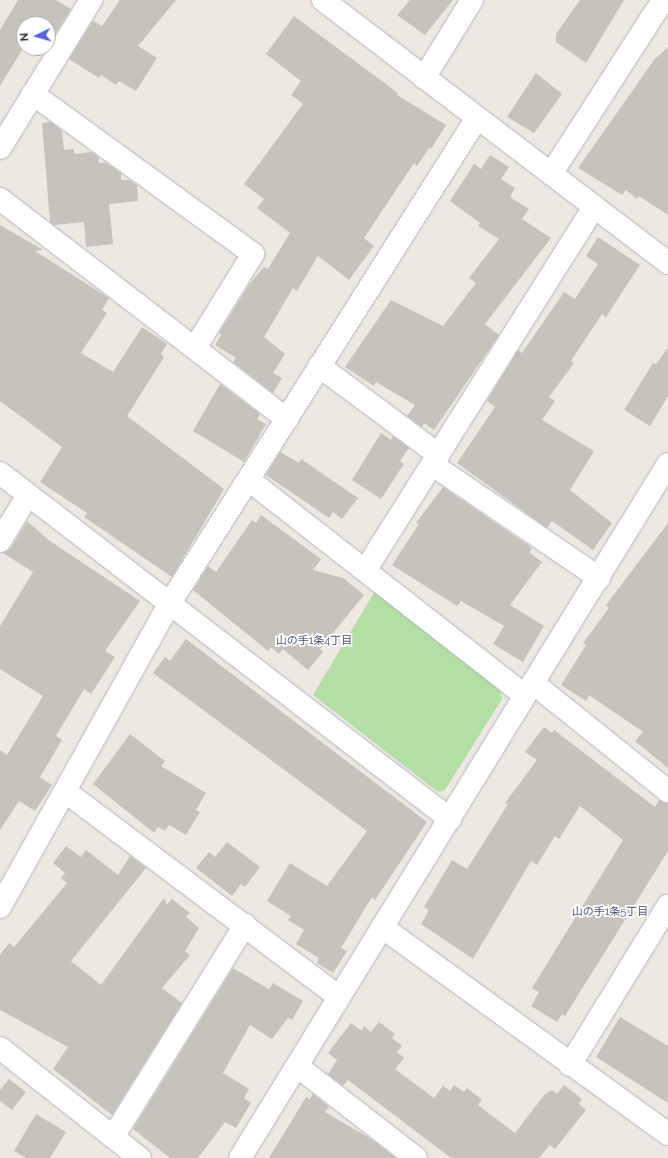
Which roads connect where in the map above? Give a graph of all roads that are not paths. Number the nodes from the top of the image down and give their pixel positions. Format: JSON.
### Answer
{"nodes":[{"id":1,"x":91,"y":0,"type":"edge"},
{"id":2,"x":323,"y":0,"type":"edge"},
{"id":3,"x":472,"y":0,"type":"edge"},
{"id":4,"x":663,"y":0,"type":"edge"},
{"id":5,"x":424,"y":78,"type":"junction"},
{"id":6,"x":33,"y":94,"type":"junction"},
{"id":7,"x":477,"y":118,"type":"junction"},
{"id":8,"x":0,"y":148,"type":"edge"},
{"id":9,"x":551,"y":174,"type":"junction"},
{"id":10,"x":0,"y":199,"type":"edge"},
{"id":11,"x":594,"y":207,"type":"junction"},
{"id":12,"x":668,"y":263,"type":"edge"},
{"id":13,"x":195,"y":348,"type":"junction"},
{"id":14,"x":319,"y":366,"type":"junction"},
{"id":15,"x":287,"y":419,"type":"junction"},
{"id":16,"x":436,"y":460,"type":"junction"},
{"id":17,"x":668,"y":464,"type":"edge"},
{"id":18,"x":0,"y":473,"type":"edge"},
{"id":19,"x":248,"y":480,"type":"junction"},
{"id":20,"x":28,"y":495,"type":"junction"},
{"id":21,"x":0,"y":541,"type":"edge"},
{"id":22,"x":366,"y":569,"type":"junction"},
{"id":23,"x":599,"y":578,"type":"junction"},
{"id":24,"x":170,"y":603,"type":"junction"},
{"id":25,"x":529,"y":689,"type":"junction"},
{"id":26,"x":668,"y":791,"type":"edge"},
{"id":27,"x":66,"y":792,"type":"junction"},
{"id":28,"x":450,"y":819,"type":"junction"},
{"id":29,"x":668,"y":906,"type":"edge"},
{"id":30,"x":0,"y":907,"type":"edge"},
{"id":31,"x":245,"y":925,"type":"junction"},
{"id":32,"x":382,"y":928,"type":"junction"},
{"id":33,"x":339,"y":997,"type":"junction"},
{"id":34,"x":0,"y":1048,"type":"edge"},
{"id":35,"x":570,"y":1065,"type":"junction"},
{"id":36,"x":296,"y":1066,"type":"junction"},
{"id":37,"x":668,"y":1134,"type":"edge"},
{"id":38,"x":113,"y":1137,"type":"junction"},
{"id":39,"x":140,"y":1158,"type":"edge"},
{"id":40,"x":240,"y":1158,"type":"edge"},
{"id":41,"x":416,"y":1158,"type":"edge"}],
"edges":[{"from":1,"to":6,"type":"street"},
{"from":2,"to":5,"type":"street"},
{"from":3,"to":5,"type":"street"},
{"from":4,"to":9,"type":"street"},
{"from":5,"to":7,"type":"street"},
{"from":6,"to":8,"type":"street"},
{"from":6,"to":13,"type":"street"},
{"from":7,"to":9,"type":"street"},
{"from":7,"to":14,"type":"street"},
{"from":9,"to":11,"type":"street"},
{"from":10,"to":13,"type":"street"},
{"from":11,"to":12,"type":"street"},
{"from":11,"to":16,"type":"street"},
{"from":13,"to":15,"type":"street"},
{"from":14,"to":15,"type":"street"},
{"from":14,"to":16,"type":"street"},
{"from":15,"to":19,"type":"street"},
{"from":16,"to":22,"type":"street"},
{"from":16,"to":23,"type":"street"},
{"from":17,"to":23,"type":"street"},
{"from":18,"to":20,"type":"street"},
{"from":19,"to":22,"type":"street"},
{"from":19,"to":24,"type":"street"},
{"from":20,"to":21,"type":"street"},
{"from":20,"to":24,"type":"street"},
{"from":22,"to":25,"type":"street"},
{"from":23,"to":25,"type":"street"},
{"from":24,"to":27,"type":"street"},
{"from":24,"to":28,"type":"street"},
{"from":25,"to":26,"type":"street"},
{"from":25,"to":28,"type":"street"},
{"from":27,"to":30,"type":"street"},
{"from":27,"to":31,"type":"street"},
{"from":28,"to":32,"type":"street"},
{"from":29,"to":35,"type":"street"},
{"from":31,"to":33,"type":"street"},
{"from":31,"to":38,"type":"street"},
{"from":32,"to":33,"type":"street"},
{"from":32,"to":35,"type":"street"},
{"from":33,"to":36,"type":"street"},
{"from":34,"to":38,"type":"street"},
{"from":35,"to":37,"type":"street"},
{"from":36,"to":40,"type":"street"},
{"from":36,"to":41,"type":"street"},
{"from":38,"to":39,"type":"street"}]}
